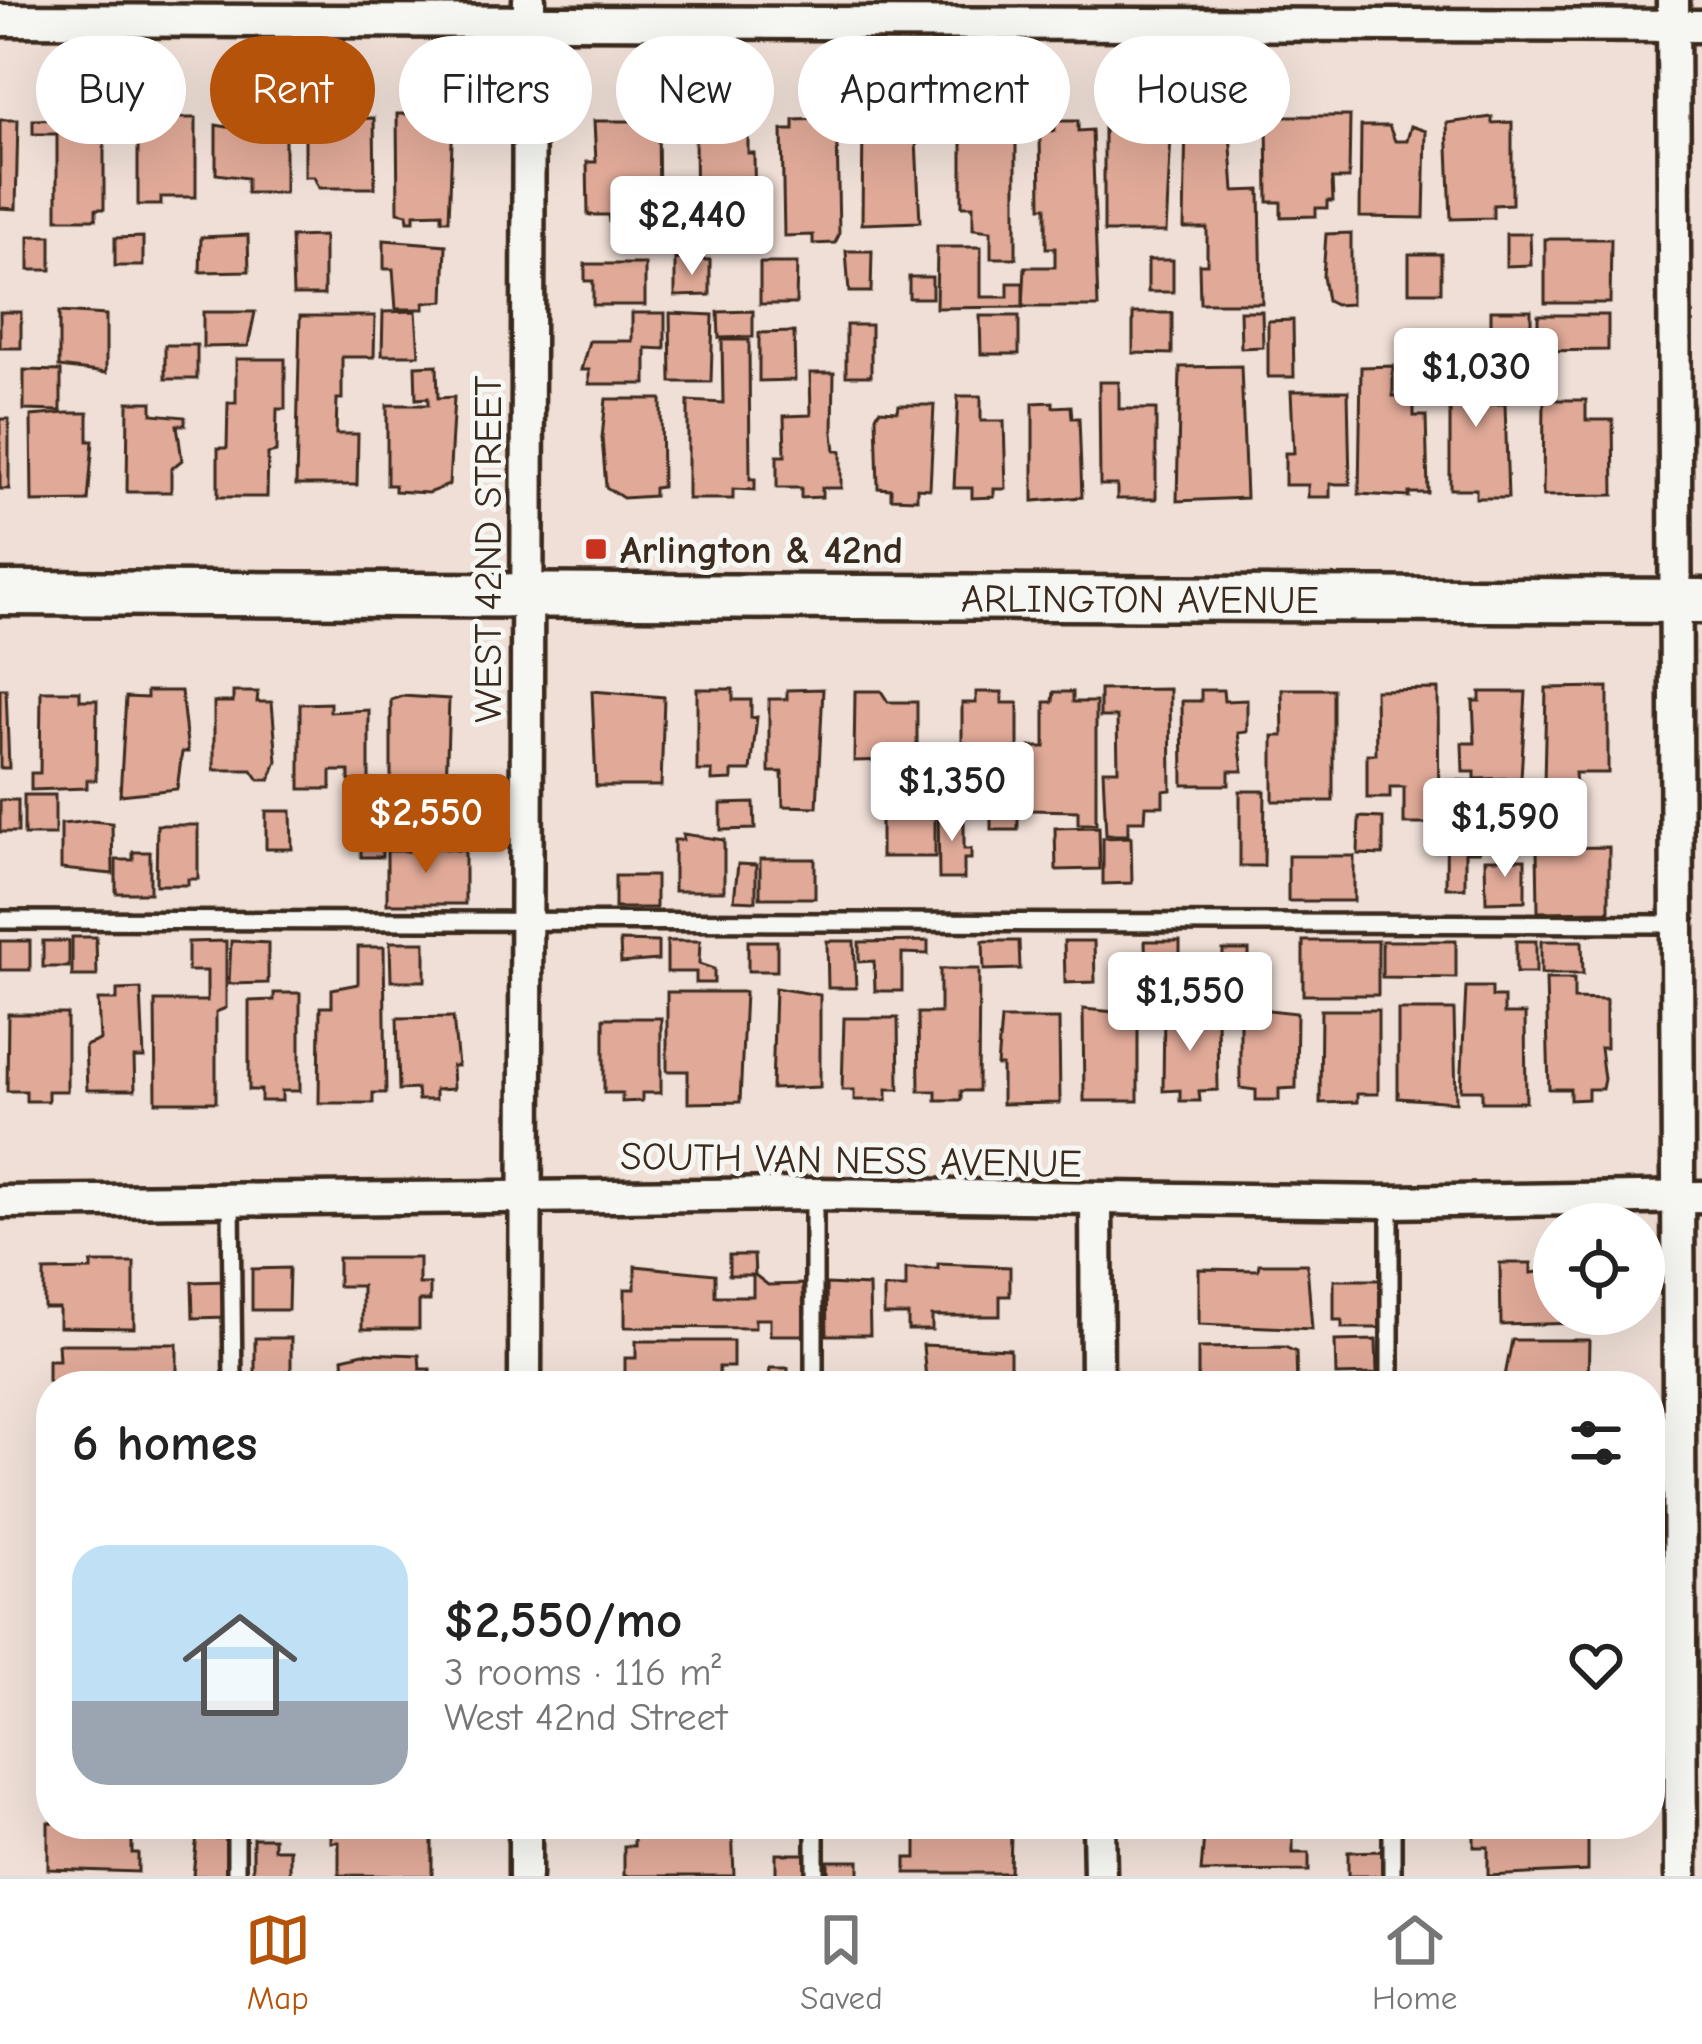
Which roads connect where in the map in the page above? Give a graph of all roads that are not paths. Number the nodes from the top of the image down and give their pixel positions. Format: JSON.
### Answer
{"nodes":[{"id":1,"x":529,"y":11,"type":"edge"},
{"id":2,"x":1683,"y":17,"type":"edge"},
{"id":3,"x":0,"y":20,"type":"edge"},
{"id":4,"x":0,"y":593,"type":"edge"},
{"id":5,"x":526,"y":594,"type":"junction"},
{"id":6,"x":1687,"y":601,"type":"edge"},
{"id":7,"x":0,"y":920,"type":"edge"},
{"id":8,"x":524,"y":920,"type":"junction"},
{"id":9,"x":1676,"y":924,"type":"junction"},
{"id":10,"x":814,"y":1194,"type":"junction"},
{"id":11,"x":526,"y":1196,"type":"junction"},
{"id":12,"x":1690,"y":1197,"type":"edge"},
{"id":13,"x":1096,"y":1200,"type":"junction"},
{"id":14,"x":0,"y":1202,"type":"edge"},
{"id":15,"x":1390,"y":1202,"type":"junction"},
{"id":16,"x":231,"y":1203,"type":"junction"},
{"id":17,"x":232,"y":1371,"type":"edge"},
{"id":18,"x":525,"y":1371,"type":"edge"},
{"id":19,"x":814,"y":1371,"type":"edge"},
{"id":20,"x":1096,"y":1371,"type":"edge"},
{"id":21,"x":1390,"y":1371,"type":"edge"},
{"id":22,"x":236,"y":1839,"type":"edge"},
{"id":23,"x":525,"y":1839,"type":"edge"},
{"id":24,"x":815,"y":1839,"type":"edge"},
{"id":25,"x":1100,"y":1839,"type":"edge"},
{"id":26,"x":1392,"y":1839,"type":"edge"},
{"id":27,"x":236,"y":1876,"type":"edge"},
{"id":28,"x":526,"y":1876,"type":"edge"},
{"id":29,"x":815,"y":1876,"type":"edge"},
{"id":30,"x":1100,"y":1876,"type":"edge"},
{"id":31,"x":1392,"y":1876,"type":"edge"},
{"id":32,"x":1681,"y":1876,"type":"edge"}],
"edges":[{"from":1,"to":2,"type":"street"},
{"from":1,"to":3,"type":"street"},
{"from":1,"to":5,"type":"street","name":"WEST 42ND STREET"},
{"from":2,"to":6,"type":"street"},
{"from":4,"to":5,"type":"main road","name":"ARLINGTON AVENUE"},
{"from":5,"to":6,"type":"main road","name":"ARLINGTON AVENUE"},
{"from":5,"to":8,"type":"street","name":"WEST 42ND STREET"},
{"from":6,"to":9,"type":"street"},
{"from":7,"to":8,"type":"lane"},
{"from":8,"to":9,"type":"lane"},
{"from":8,"to":11,"type":"street","name":"WEST 42ND STREET"},
{"from":9,"to":12,"type":"street"},
{"from":10,"to":11,"type":"street","name":"SOUTH VAN NESS AVENUE"},
{"from":10,"to":13,"type":"street","name":"SOUTH VAN NESS AVENUE"},
{"from":10,"to":19,"type":"lane"},
{"from":11,"to":16,"type":"street","name":"SOUTH VAN NESS AVENUE"},
{"from":11,"to":18,"type":"street","name":"WEST 42ND STREET"},
{"from":12,"to":15,"type":"street","name":"SOUTH VAN NESS AVENUE"},
{"from":12,"to":32,"type":"street"},
{"from":13,"to":15,"type":"street","name":"SOUTH VAN NESS AVENUE"},
{"from":13,"to":20,"type":"street"},
{"from":14,"to":16,"type":"street","name":"SOUTH VAN NESS AVENUE"},
{"from":15,"to":21,"type":"lane"},
{"from":16,"to":17,"type":"lane"},
{"from":22,"to":27,"type":"lane"},
{"from":23,"to":28,"type":"street"},
{"from":24,"to":29,"type":"lane"},
{"from":25,"to":30,"type":"street"},
{"from":26,"to":31,"type":"lane"}]}
